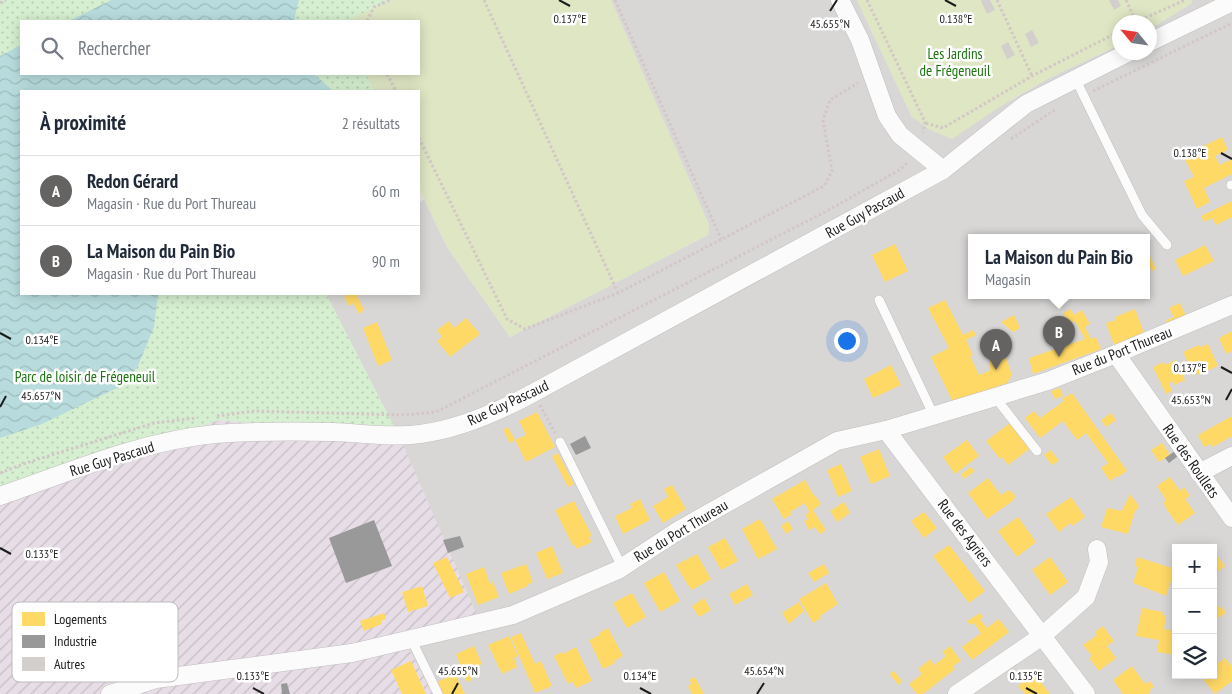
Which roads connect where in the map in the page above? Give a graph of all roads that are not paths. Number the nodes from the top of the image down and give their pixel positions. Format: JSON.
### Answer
{"nodes":[{"id":1,"x":840,"y":0,"type":"edge"},
{"id":2,"x":1232,"y":2,"type":"edge"},
{"id":3,"x":1157,"y":39,"type":"edge"},
{"id":4,"x":1112,"y":60,"type":"edge"},
{"id":5,"x":1075,"y":78,"type":"junction"},
{"id":6,"x":942,"y":170,"type":"junction"},
{"id":7,"x":1167,"y":245,"type":"dead end"},
{"id":8,"x":879,"y":300,"type":"dead end"},
{"id":9,"x":1232,"y":304,"type":"edge"},
{"id":10,"x":1116,"y":354,"type":"junction"},
{"id":11,"x":995,"y":397,"type":"junction"},
{"id":12,"x":934,"y":416,"type":"junction"},
{"id":13,"x":886,"y":430,"type":"junction"},
{"id":14,"x":560,"y":442,"type":"road end"},
{"id":15,"x":1037,"y":451,"type":"dead end"},
{"id":16,"x":1232,"y":456,"type":"edge"},
{"id":17,"x":1200,"y":473,"type":"junction"},
{"id":18,"x":0,"y":496,"type":"edge"},
{"id":19,"x":1232,"y":518,"type":"edge"},
{"id":20,"x":1097,"y":549,"type":"dead end"},
{"id":21,"x":622,"y":567,"type":"junction"},
{"id":22,"x":1042,"y":636,"type":"junction"},
{"id":23,"x":411,"y":639,"type":"junction"},
{"id":24,"x":178,"y":676,"type":"edge"},
{"id":25,"x":147,"y":682,"type":"edge"},
{"id":26,"x":110,"y":694,"type":"edge"},
{"id":27,"x":438,"y":694,"type":"edge"},
{"id":28,"x":957,"y":694,"type":"edge"},
{"id":29,"x":1086,"y":694,"type":"edge"}],
"edges":[{"from":1,"to":6,"type":"street"},
{"from":2,"to":3,"type":"street"},
{"from":4,"to":5,"type":"street","name":"Rue Guy Pascaud"},
{"from":5,"to":6,"type":"street","name":"Rue Guy Pascaud"},
{"from":5,"to":7,"type":"lane"},
{"from":6,"to":18,"type":"street","name":"Rue Guy Pascaud"},
{"from":8,"to":12,"type":"lane"},
{"from":9,"to":10,"type":"street","name":"Rue du Port Thureau"},
{"from":10,"to":11,"type":"street","name":"Rue du Port Thureau"},
{"from":10,"to":17,"type":"street","name":"Rue des Roullets"},
{"from":11,"to":12,"type":"street","name":"Rue du Port Thureau"},
{"from":11,"to":15,"type":"lane"},
{"from":12,"to":13,"type":"street","name":"Rue du Port Thureau"},
{"from":13,"to":21,"type":"street","name":"Rue du Port Thureau"},
{"from":13,"to":22,"type":"street","name":"Rue des Agriers"},
{"from":14,"to":21,"type":"lane"},
{"from":16,"to":17,"type":"street"},
{"from":17,"to":19,"type":"street","name":"Rue des Roullets"},
{"from":20,"to":22,"type":"street"},
{"from":21,"to":23,"type":"street","name":"Rue du Port Thureau"},
{"from":22,"to":28,"type":"street"},
{"from":22,"to":29,"type":"street","name":"Rue des Agriers"},
{"from":23,"to":24,"type":"street","name":"Rue du Port Thureau"},
{"from":23,"to":27,"type":"lane"},
{"from":25,"to":26,"type":"street","name":"Rue du Port Thureau"}]}
